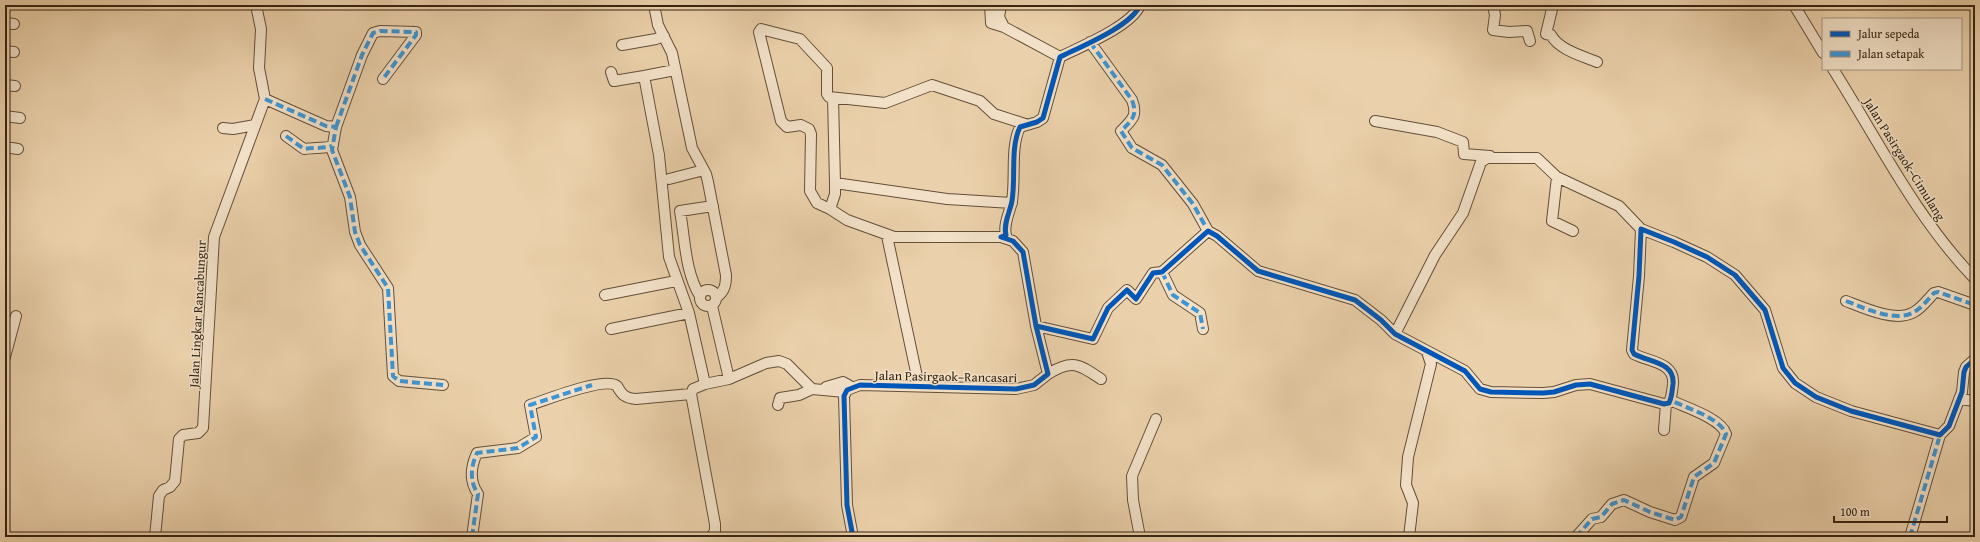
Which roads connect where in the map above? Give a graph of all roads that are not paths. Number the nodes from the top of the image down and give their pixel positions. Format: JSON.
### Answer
{"nodes":[{"id":1,"x":256,"y":5,"type":"edge"},
{"id":2,"x":654,"y":5,"type":"edge"},
{"id":3,"x":990,"y":5,"type":"edge"},
{"id":4,"x":1001,"y":5,"type":"edge"},
{"id":5,"x":1140,"y":5,"type":"edge"},
{"id":6,"x":1492,"y":5,"type":"edge"},
{"id":7,"x":1553,"y":5,"type":"edge"},
{"id":8,"x":1794,"y":5,"type":"edge"},
{"id":9,"x":1004,"y":27,"type":"junction"},
{"id":10,"x":664,"y":36,"type":"junction"},
{"id":11,"x":1530,"y":41,"type":"dead end"},
{"id":12,"x":1090,"y":42,"type":"junction"},
{"id":13,"x":622,"y":45,"type":"dead end"},
{"id":14,"x":1822,"y":51,"type":"edge"},
{"id":15,"x":1060,"y":57,"type":"junction"},
{"id":16,"x":1597,"y":62,"type":"dead end"},
{"id":17,"x":675,"y":70,"type":"junction"},
{"id":18,"x":1834,"y":70,"type":"edge"},
{"id":19,"x":612,"y":72,"type":"dead end"},
{"id":20,"x":644,"y":76,"type":"junction"},
{"id":21,"x":383,"y":79,"type":"dead end"},
{"id":22,"x":834,"y":98,"type":"junction"},
{"id":23,"x":265,"y":99,"type":"junction"},
{"id":24,"x":5,"y":116,"type":"edge"},
{"id":25,"x":20,"y":118,"type":"dead end"},
{"id":26,"x":1375,"y":121,"type":"dead end"},
{"id":27,"x":1025,"y":124,"type":"junction"},
{"id":28,"x":255,"y":125,"type":"junction"},
{"id":29,"x":336,"y":127,"type":"junction"},
{"id":30,"x":224,"y":128,"type":"dead end"},
{"id":31,"x":286,"y":136,"type":"dead end"},
{"id":32,"x":332,"y":146,"type":"junction"},
{"id":33,"x":5,"y":147,"type":"edge"},
{"id":34,"x":18,"y":149,"type":"dead end"},
{"id":35,"x":1494,"y":157,"type":"junction"},
{"id":36,"x":704,"y":170,"type":"junction"},
{"id":37,"x":1557,"y":177,"type":"junction"},
{"id":38,"x":669,"y":179,"type":"dead end"},
{"id":39,"x":835,"y":183,"type":"junction"},
{"id":40,"x":1012,"y":203,"type":"junction"},
{"id":41,"x":713,"y":206,"type":"junction"},
{"id":42,"x":830,"y":208,"type":"junction"},
{"id":43,"x":1641,"y":229,"type":"junction"},
{"id":44,"x":1208,"y":231,"type":"junction"},
{"id":45,"x":1573,"y":231,"type":"dead end"},
{"id":46,"x":887,"y":236,"type":"junction"},
{"id":47,"x":1001,"y":237,"type":"junction"},
{"id":48,"x":1162,"y":272,"type":"junction"},
{"id":49,"x":1975,"y":279,"type":"edge"},
{"id":50,"x":676,"y":281,"type":"junction"},
{"id":51,"x":605,"y":294,"type":"dead end"},
{"id":52,"x":700,"y":296,"type":"junction"},
{"id":53,"x":717,"y":296,"type":"junction"},
{"id":54,"x":1846,"y":301,"type":"dead end"},
{"id":55,"x":712,"y":306,"type":"junction"},
{"id":56,"x":1975,"y":306,"type":"edge"},
{"id":57,"x":688,"y":313,"type":"junction"},
{"id":58,"x":16,"y":316,"type":"dead end"},
{"id":59,"x":1036,"y":326,"type":"junction"},
{"id":60,"x":9,"y":327,"type":"edge"},
{"id":61,"x":611,"y":329,"type":"dead end"},
{"id":62,"x":1203,"y":329,"type":"dead end"},
{"id":63,"x":1395,"y":334,"type":"junction"},
{"id":64,"x":1428,"y":352,"type":"junction"},
{"id":65,"x":5,"y":358,"type":"edge"},
{"id":66,"x":1975,"y":359,"type":"edge"},
{"id":67,"x":1048,"y":374,"type":"junction"},
{"id":68,"x":729,"y":379,"type":"junction"},
{"id":69,"x":1101,"y":379,"type":"dead end"},
{"id":70,"x":705,"y":384,"type":"junction"},
{"id":71,"x":444,"y":385,"type":"dead end"},
{"id":72,"x":919,"y":386,"type":"junction"},
{"id":73,"x":815,"y":389,"type":"junction"},
{"id":74,"x":849,"y":390,"type":"junction"},
{"id":75,"x":690,"y":394,"type":"junction"},
{"id":76,"x":1959,"y":399,"type":"junction"},
{"id":77,"x":1975,"y":401,"type":"edge"},
{"id":78,"x":1668,"y":402,"type":"junction"},
{"id":79,"x":778,"y":405,"type":"dead end"},
{"id":80,"x":1156,"y":420,"type":"dead end"},
{"id":81,"x":1664,"y":430,"type":"dead end"},
{"id":82,"x":1940,"y":435,"type":"junction"},
{"id":83,"x":154,"y":537,"type":"edge"},
{"id":84,"x":472,"y":537,"type":"edge"},
{"id":85,"x":711,"y":537,"type":"edge"},
{"id":86,"x":853,"y":537,"type":"edge"},
{"id":87,"x":1140,"y":537,"type":"edge"},
{"id":88,"x":1409,"y":537,"type":"edge"},
{"id":89,"x":1576,"y":537,"type":"edge"},
{"id":90,"x":1910,"y":537,"type":"edge"}],
"edges":[{"from":1,"to":23,"type":"street"},
{"from":2,"to":10,"type":"street"},
{"from":3,"to":9,"type":"street"},
{"from":4,"to":9,"type":"street"},
{"from":5,"to":12,"type":"street"},
{"from":6,"to":11,"type":"street"},
{"from":7,"to":16,"type":"street"},
{"from":8,"to":14,"type":"street"},
{"from":9,"to":15,"type":"street"},
{"from":10,"to":13,"type":"street"},
{"from":10,"to":17,"type":"street"},
{"from":12,"to":15,"type":"street"},
{"from":12,"to":44,"type":"street"},
{"from":15,"to":27,"type":"street"},
{"from":17,"to":20,"type":"street"},
{"from":17,"to":36,"type":"street"},
{"from":18,"to":49,"type":"street","name":"Jalan Pasirgaok–Cimulang"},
{"from":19,"to":20,"type":"street"},
{"from":20,"to":50,"type":"street"},
{"from":21,"to":29,"type":"street"},
{"from":22,"to":27,"type":"street"},
{"from":22,"to":39,"type":"street"},
{"from":22,"to":42,"type":"street"},
{"from":23,"to":28,"type":"street","name":"Jalan Lingkar Rancabungur"},
{"from":23,"to":29,"type":"street"},
{"from":24,"to":25,"type":"street"},
{"from":26,"to":35,"type":"street"},
{"from":27,"to":40,"type":"street"},
{"from":28,"to":30,"type":"street"},
{"from":28,"to":83,"type":"street","name":"Jalan Lingkar Rancabungur"},
{"from":29,"to":32,"type":"street"},
{"from":31,"to":32,"type":"street"},
{"from":32,"to":71,"type":"street"},
{"from":33,"to":34,"type":"street"},
{"from":35,"to":37,"type":"street"},
{"from":35,"to":63,"type":"street"},
{"from":36,"to":38,"type":"street"},
{"from":36,"to":41,"type":"street"},
{"from":37,"to":43,"type":"street"},
{"from":37,"to":45,"type":"street"},
{"from":39,"to":40,"type":"street"},
{"from":39,"to":42,"type":"street"},
{"from":40,"to":47,"type":"street"},
{"from":41,"to":52,"type":"street"},
{"from":41,"to":53,"type":"street"},
{"from":42,"to":46,"type":"street"},
{"from":43,"to":78,"type":"street"},
{"from":43,"to":82,"type":"street"},
{"from":44,"to":48,"type":"street"},
{"from":44,"to":63,"type":"street"},
{"from":46,"to":47,"type":"street"},
{"from":46,"to":72,"type":"street"},
{"from":47,"to":59,"type":"street"},
{"from":48,"to":59,"type":"street"},
{"from":48,"to":62,"type":"street"},
{"from":50,"to":51,"type":"street"},
{"from":50,"to":57,"type":"street"},
{"from":52,"to":53,"type":"street"},
{"from":52,"to":55,"type":"street"},
{"from":53,"to":55,"type":"street"},
{"from":54,"to":56,"type":"street"},
{"from":55,"to":68,"type":"street"},
{"from":57,"to":61,"type":"street"},
{"from":57,"to":70,"type":"street"},
{"from":58,"to":60,"type":"street"},
{"from":59,"to":67,"type":"street"},
{"from":60,"to":65,"type":"street"},
{"from":63,"to":64,"type":"street"},
{"from":64,"to":78,"type":"street"},
{"from":64,"to":88,"type":"street"},
{"from":66,"to":76,"type":"street"},
{"from":67,"to":69,"type":"street","name":"Jalan Pasirgaok–Rancasari"},
{"from":67,"to":72,"type":"street","name":"Jalan Pasirgaok–Rancasari"},
{"from":68,"to":70,"type":"street"},
{"from":68,"to":73,"type":"street"},
{"from":70,"to":75,"type":"street"},
{"from":72,"to":74,"type":"street","name":"Jalan Pasirgaok–Rancasari"},
{"from":73,"to":74,"type":"street","name":"Jalan Pasirgaok–Rancasari"},
{"from":73,"to":79,"type":"street"},
{"from":74,"to":86,"type":"street"},
{"from":75,"to":84,"type":"street"},
{"from":75,"to":85,"type":"street"},
{"from":76,"to":77,"type":"street"},
{"from":76,"to":82,"type":"street"},
{"from":78,"to":81,"type":"street"},
{"from":78,"to":89,"type":"street"},
{"from":80,"to":87,"type":"street"},
{"from":82,"to":90,"type":"street"}]}
